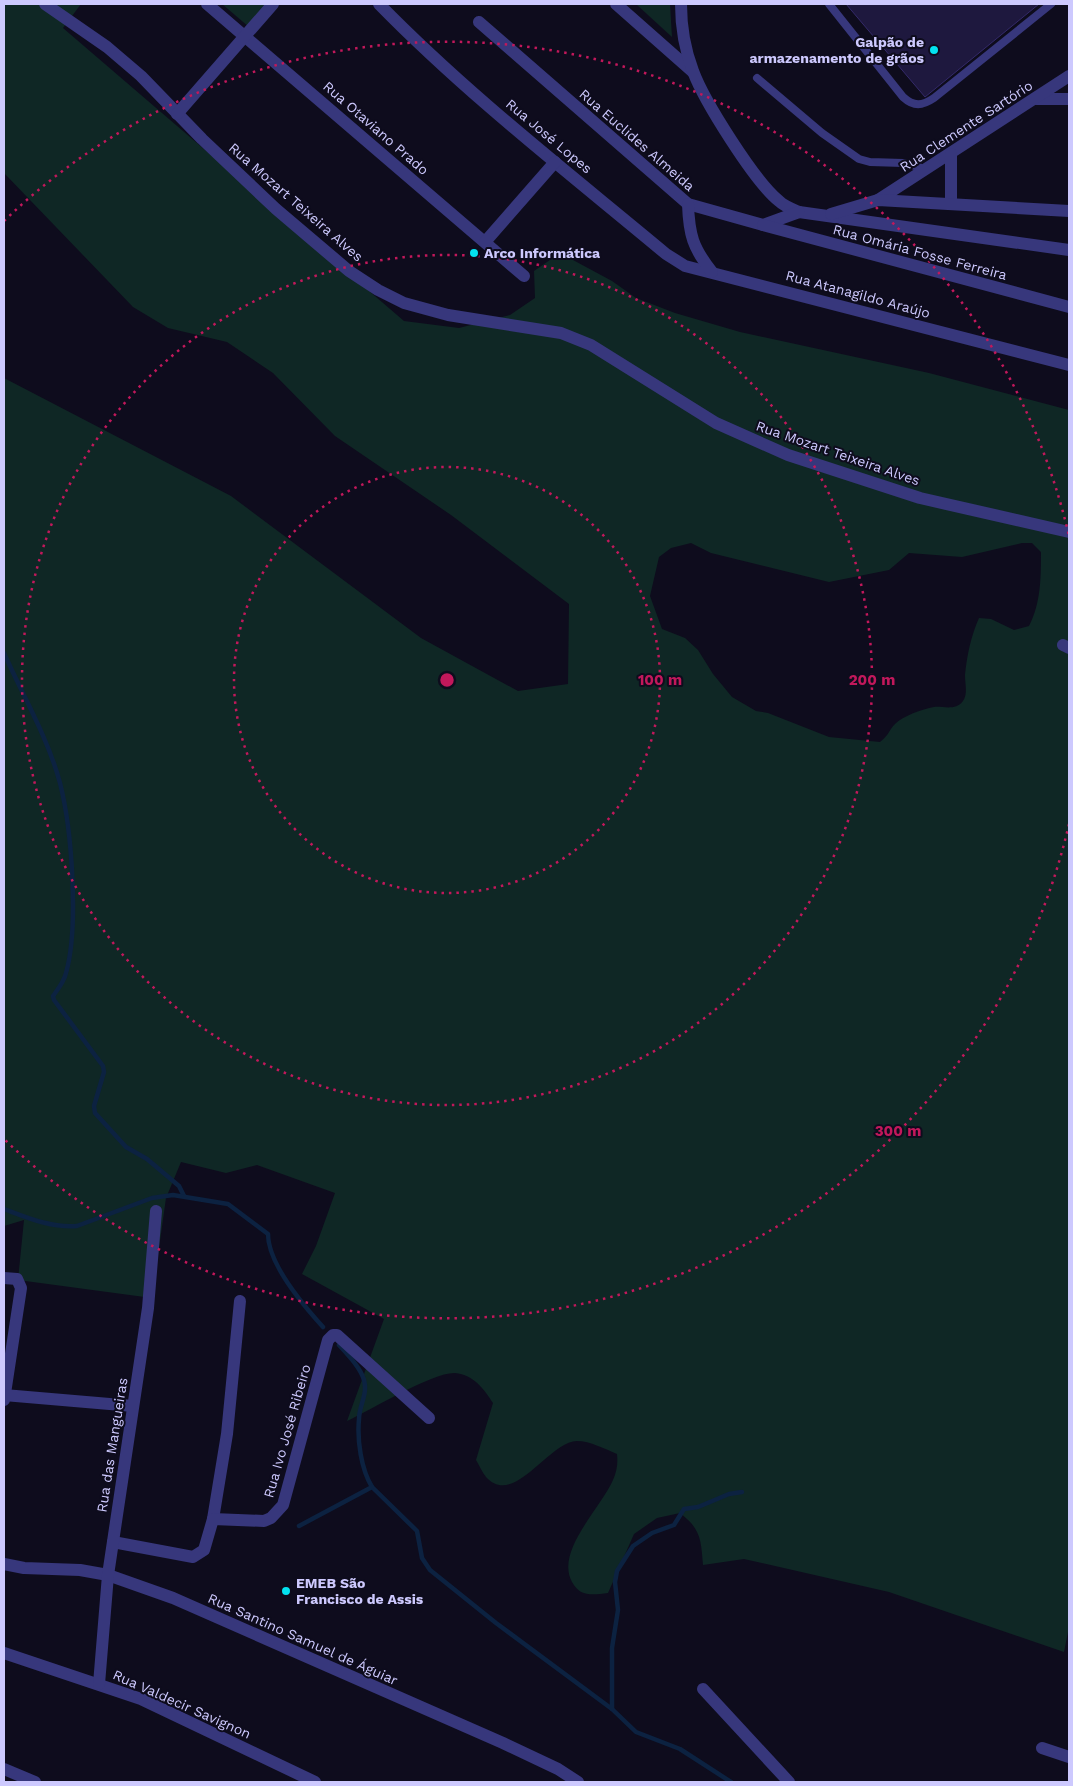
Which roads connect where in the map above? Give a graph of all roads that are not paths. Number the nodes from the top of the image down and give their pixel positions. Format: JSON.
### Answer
{"nodes":[{"id":1,"x":45,"y":4,"type":"edge"},
{"id":2,"x":207,"y":4,"type":"edge"},
{"id":3,"x":273,"y":4,"type":"edge"},
{"id":4,"x":380,"y":4,"type":"edge"},
{"id":5,"x":616,"y":4,"type":"edge"},
{"id":6,"x":681,"y":4,"type":"edge"},
{"id":7,"x":828,"y":4,"type":"edge"},
{"id":8,"x":1051,"y":4,"type":"edge"},
{"id":9,"x":478,"y":22,"type":"dead end"},
{"id":10,"x":245,"y":35,"type":"junction"},
{"id":11,"x":693,"y":72,"type":"junction"},
{"id":12,"x":1069,"y":76,"type":"edge"},
{"id":13,"x":757,"y":78,"type":"dead end"},
{"id":14,"x":1036,"y":99,"type":"junction"},
{"id":15,"x":1069,"y":99,"type":"edge"},
{"id":16,"x":177,"y":114,"type":"junction"},
{"id":17,"x":951,"y":154,"type":"junction"},
{"id":18,"x":555,"y":162,"type":"junction"},
{"id":19,"x":928,"y":169,"type":"junction"},
{"id":20,"x":878,"y":200,"type":"junction"},
{"id":21,"x":688,"y":204,"type":"junction"},
{"id":22,"x":951,"y":204,"type":"junction"},
{"id":23,"x":1069,"y":211,"type":"edge"},
{"id":24,"x":799,"y":212,"type":"junction"},
{"id":25,"x":826,"y":215,"type":"junction"},
{"id":26,"x":763,"y":225,"type":"junction"},
{"id":27,"x":485,"y":242,"type":"junction"},
{"id":28,"x":1069,"y":250,"type":"edge"},
{"id":29,"x":712,"y":272,"type":"junction"},
{"id":30,"x":524,"y":276,"type":"dead end"},
{"id":31,"x":1069,"y":307,"type":"edge"},
{"id":32,"x":1069,"y":365,"type":"edge"},
{"id":33,"x":1069,"y":532,"type":"edge"},
{"id":34,"x":156,"y":1211,"type":"dead end"},
{"id":35,"x":4,"y":1278,"type":"edge"},
{"id":36,"x":240,"y":1301,"type":"dead end"},
{"id":37,"x":4,"y":1395,"type":"edge"},
{"id":38,"x":4,"y":1400,"type":"edge"},
{"id":39,"x":134,"y":1406,"type":"junction"},
{"id":40,"x":428,"y":1418,"type":"dead end"},
{"id":41,"x":213,"y":1519,"type":"junction"},
{"id":42,"x":113,"y":1542,"type":"junction"},
{"id":43,"x":4,"y":1564,"type":"edge"},
{"id":44,"x":108,"y":1575,"type":"junction"},
{"id":45,"x":4,"y":1653,"type":"edge"},
{"id":46,"x":99,"y":1684,"type":"junction"},
{"id":47,"x":703,"y":1689,"type":"dead end"},
{"id":48,"x":1042,"y":1748,"type":"dead end"},
{"id":49,"x":1069,"y":1757,"type":"edge"},
{"id":50,"x":4,"y":1769,"type":"edge"},
{"id":51,"x":35,"y":1782,"type":"edge"},
{"id":52,"x":315,"y":1782,"type":"edge"},
{"id":53,"x":578,"y":1782,"type":"edge"},
{"id":54,"x":789,"y":1782,"type":"edge"}],
"edges":[{"from":1,"to":16,"type":"street","name":"Rua Mozart Teixeira Alves"},
{"from":2,"to":10,"type":"street","name":"Rua Otaviano Prado"},
{"from":3,"to":10,"type":"street"},
{"from":4,"to":18,"type":"street","name":"Rua José Lopes"},
{"from":5,"to":11,"type":"street"},
{"from":6,"to":11,"type":"street"},
{"from":7,"to":8,"type":"lane"},
{"from":9,"to":21,"type":"street","name":"Rua Euclides Almeida"},
{"from":10,"to":16,"type":"street"},
{"from":10,"to":27,"type":"street","name":"Rua Otaviano Prado"},
{"from":11,"to":24,"type":"street"},
{"from":12,"to":14,"type":"street","name":"Rua Clemente Sartório"},
{"from":13,"to":19,"type":"lane"},
{"from":14,"to":15,"type":"street"},
{"from":14,"to":17,"type":"street","name":"Rua Clemente Sartório"},
{"from":16,"to":33,"type":"street","name":"Rua Mozart Teixeira Alves"},
{"from":17,"to":19,"type":"street","name":"Rua Clemente Sartório"},
{"from":17,"to":22,"type":"street"},
{"from":18,"to":27,"type":"street"},
{"from":18,"to":29,"type":"street","name":"Rua José Lopes"},
{"from":19,"to":20,"type":"street","name":"Rua Clemente Sartório"},
{"from":20,"to":22,"type":"street"},
{"from":20,"to":25,"type":"street"},
{"from":21,"to":26,"type":"street","name":"Rua Euclides Almeida"},
{"from":21,"to":29,"type":"street"},
{"from":22,"to":23,"type":"street"},
{"from":24,"to":25,"type":"street"},
{"from":24,"to":26,"type":"street"},
{"from":25,"to":28,"type":"street"},
{"from":26,"to":31,"type":"street","name":"Rua Omária Fosse Ferreira"},
{"from":27,"to":30,"type":"street","name":"Rua Otaviano Prado"},
{"from":29,"to":32,"type":"street","name":"Rua Atanagildo Araújo"},
{"from":34,"to":39,"type":"street","name":"Rua das Mangueiras"},
{"from":35,"to":37,"type":"street"},
{"from":36,"to":41,"type":"street"},
{"from":37,"to":38,"type":"street"},
{"from":37,"to":39,"type":"street"},
{"from":39,"to":42,"type":"street","name":"Rua das Mangueiras"},
{"from":40,"to":41,"type":"street","name":"Rua Ivo José Ribeiro"},
{"from":41,"to":42,"type":"street"},
{"from":42,"to":44,"type":"street","name":"Rua das Mangueiras"},
{"from":43,"to":44,"type":"street","name":"Rua Santino Samuel de Águiar"},
{"from":44,"to":46,"type":"street","name":"Rua das Mangueiras"},
{"from":44,"to":53,"type":"street","name":"Rua Santino Samuel de Águiar"},
{"from":45,"to":46,"type":"street","name":"Rua Valdecir Savignon"},
{"from":46,"to":52,"type":"street","name":"Rua Valdecir Savignon"},
{"from":47,"to":54,"type":"street"},
{"from":48,"to":49,"type":"street"},
{"from":50,"to":51,"type":"street"}]}
